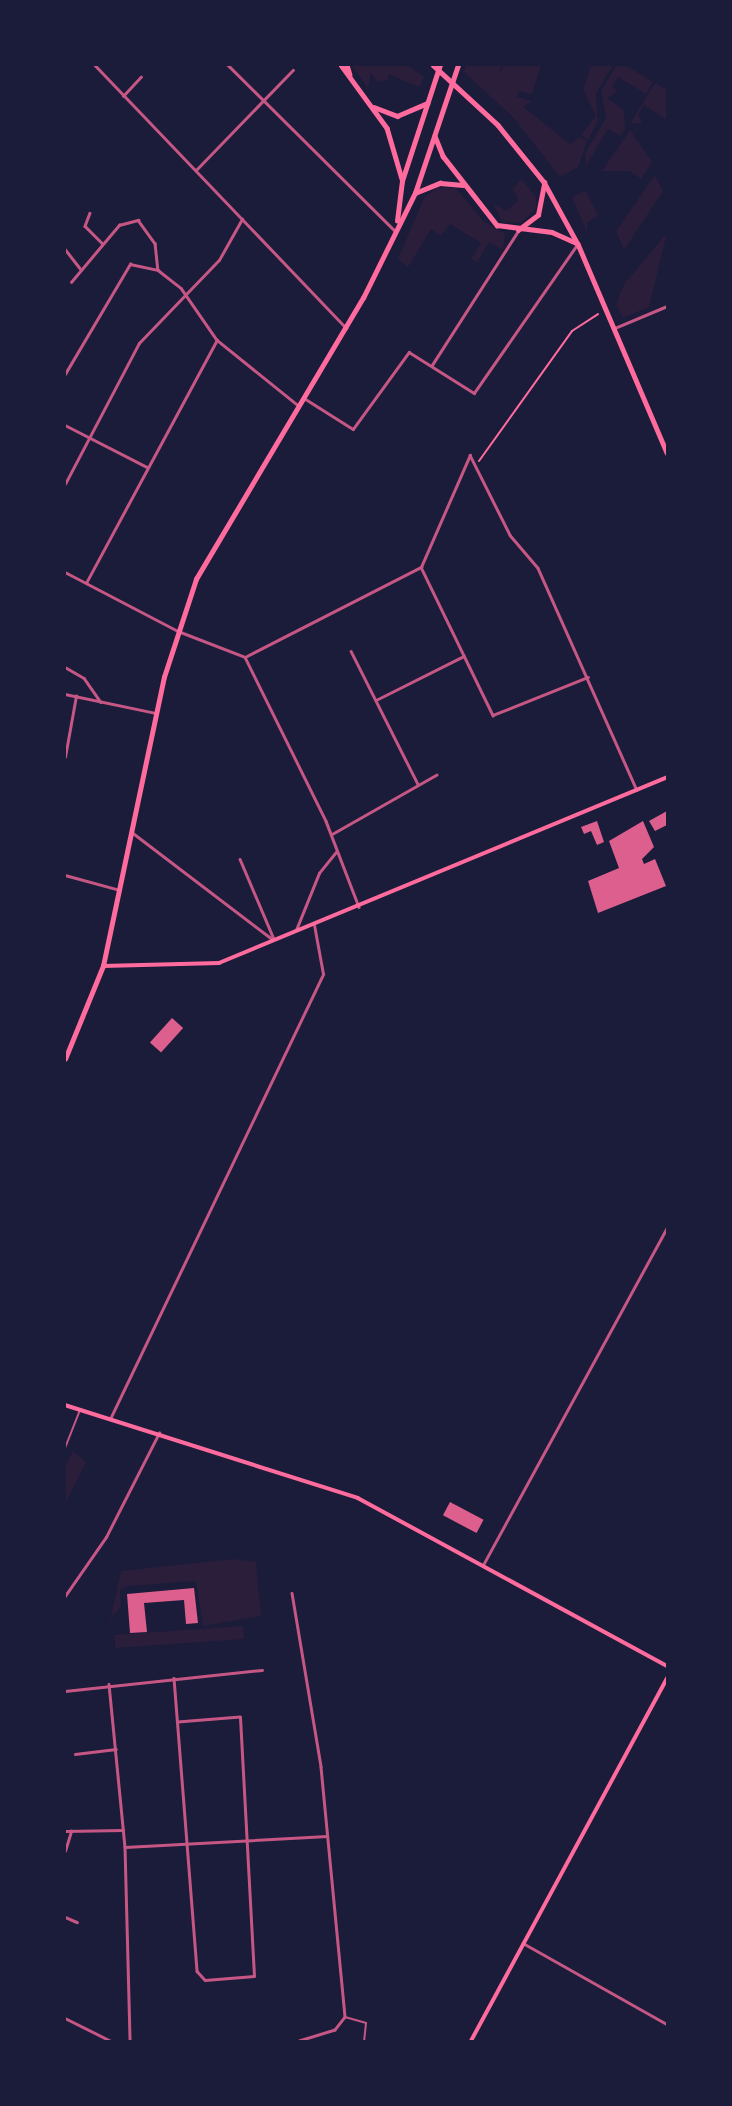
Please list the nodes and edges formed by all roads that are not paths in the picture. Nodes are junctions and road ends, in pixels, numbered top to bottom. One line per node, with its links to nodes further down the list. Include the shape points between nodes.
1 (95, 65): 11 (street)
2 (228, 65): 12 (street)
3 (341, 65): 10 (main road)
4 (347, 65): 10 (main road)
5 (433, 65): 18 (main road, via 470,97)
6 (440, 65): 13 (main road)
7 (458, 65): 15 (main road)
8 (293, 70): 12 (street)
9 (141, 77): 11 (street)
10 (352, 79): 14 (main road)
11 (123, 96): 16 (street)
12 (262, 99): 16 (street); 23 (street)
13 (427, 103): 14 (main road, via 397,116); 17 (main road)
14 (373, 107): 17 (main road, via 393,139)
15 (435, 135): 19 (main road); 20 (main road)
16 (195, 171): 22 (street)
17 (402, 181): 23 (main road)
18 (544, 182): 24 (main road, via 538,215); 26 (main road)
19 (464, 185): 20 (main road, via 440,183); 24 (main road, via 497,225)
20 (415, 193): 23 (main road)
21 (90, 213): 25 (street, via 85,226)
22 (242, 219): 31 (street); 33 (street)
23 (395, 228): 33 (main road)
24 (518, 231): 26 (main road, via 539,229); 36 (street)
25 (102, 243): 28 (street); 29 (street, via 123,222 138,220 155,243)
26 (578, 244): 34 (main road); 36 (street, via 538,292 474,393)
27 (65, 249): 28 (street)
28 (80, 268): 30 (street)
29 (158, 270): 31 (street); 37 (street, via 130,264)
30 (71, 282)
31 (187, 298): 35 (street); 41 (street, via 139,342)
32 (667, 306): 34 (street)
33 (346, 328): 38 (main road)
34 (614, 328): 42 (main road)
35 (217, 340): 39 (street); 43 (street)
36 (432, 365): 38 (street, via 409,352 353,429)
37 (65, 374)
38 (304, 398): 39 (main road)
39 (299, 407): 48 (main road, via 203,566)
40 (65, 425): 41 (street)
41 (89, 437): 43 (street); 44 (street)
42 (667, 453)
43 (147, 467): 47 (street)
44 (65, 484)
45 (421, 567): 50 (street); 51 (street); 53 (street, via 464,457 477,464 506,528 538,568)
46 (65, 572): 47 (street)
47 (86, 583): 48 (street)
48 (178, 631): 51 (street); 58 (main road)
49 (351, 651): 56 (street)
50 (465, 656): 53 (street, via 498,717); 56 (street)
51 (244, 657): 65 (street)
52 (65, 667): 57 (street, via 85,678)
53 (588, 677): 63 (street)
54 (65, 694): 55 (street)
55 (76, 696): 57 (street); 59 (street)
56 (376, 700): 62 (street)
57 (101, 702): 58 (street)
58 (156, 713): 64 (main road)
59 (65, 757)
60 (436, 775): 62 (street)
61 (667, 777): 63 (main road)
62 (418, 784): 65 (street)
63 (637, 790): 70 (main road)
64 (132, 832): 69 (main road); 73 (street)
65 (332, 834): 66 (street)
66 (337, 851): 70 (street); 72 (street, via 318,873)
67 (240, 859): 73 (street)
68 (65, 875): 69 (street)
69 (120, 890): 74 (main road)
70 (359, 907): 71 (main road)
71 (314, 925): 72 (main road); 79 (street, via 323,974)
72 (295, 933): 73 (main road)
73 (275, 941): 74 (main road, via 211,965)
74 (103, 966): 75 (main road)
75 (65, 1059)
76 (667, 1228): 82 (street)
77 (65, 1405): 78 (main road)
78 (80, 1410): 79 (main road); 81 (lane)
79 (110, 1419): 80 (main road)
80 (159, 1433): 82 (main road, via 316,1480); 84 (street, via 108,1532)
81 (65, 1448)
82 (483, 1565): 85 (main road)
83 (292, 1593): 97 (street)
84 (65, 1596)
85 (667, 1665)
86 (262, 1670): 87 (street)
87 (174, 1678): 89 (street); 91 (street)
88 (667, 1679): 104 (main road)
89 (109, 1684): 90 (street); 92 (street)
90 (65, 1690)
91 (178, 1722): 98 (street, via 240,1717); 99 (street)
92 (116, 1749): 93 (street); 95 (street)
93 (75, 1754)
94 (65, 1830): 96 (street)
95 (123, 1830): 96 (street); 100 (street)
96 (71, 1831): 101 (street)
97 (327, 1836): 98 (street); 105 (street)
98 (250, 1841): 99 (street); 99 (street, via 257,1974 209,1980 197,1971)
99 (190, 1844): 100 (street)
100 (125, 1847): 109 (street)
101 (65, 1851)
102 (65, 1917): 103 (street)
103 (76, 1922)
104 (523, 1944): 107 (street); 112 (main road)
105 (345, 2017): 110 (street, via 343,2024); 111 (lane, via 366,2023)
106 (65, 2018): 108 (street)
107 (667, 2024)
108 (111, 2041)
109 (130, 2041)
110 (300, 2041)
111 (364, 2041)
112 (471, 2041)

